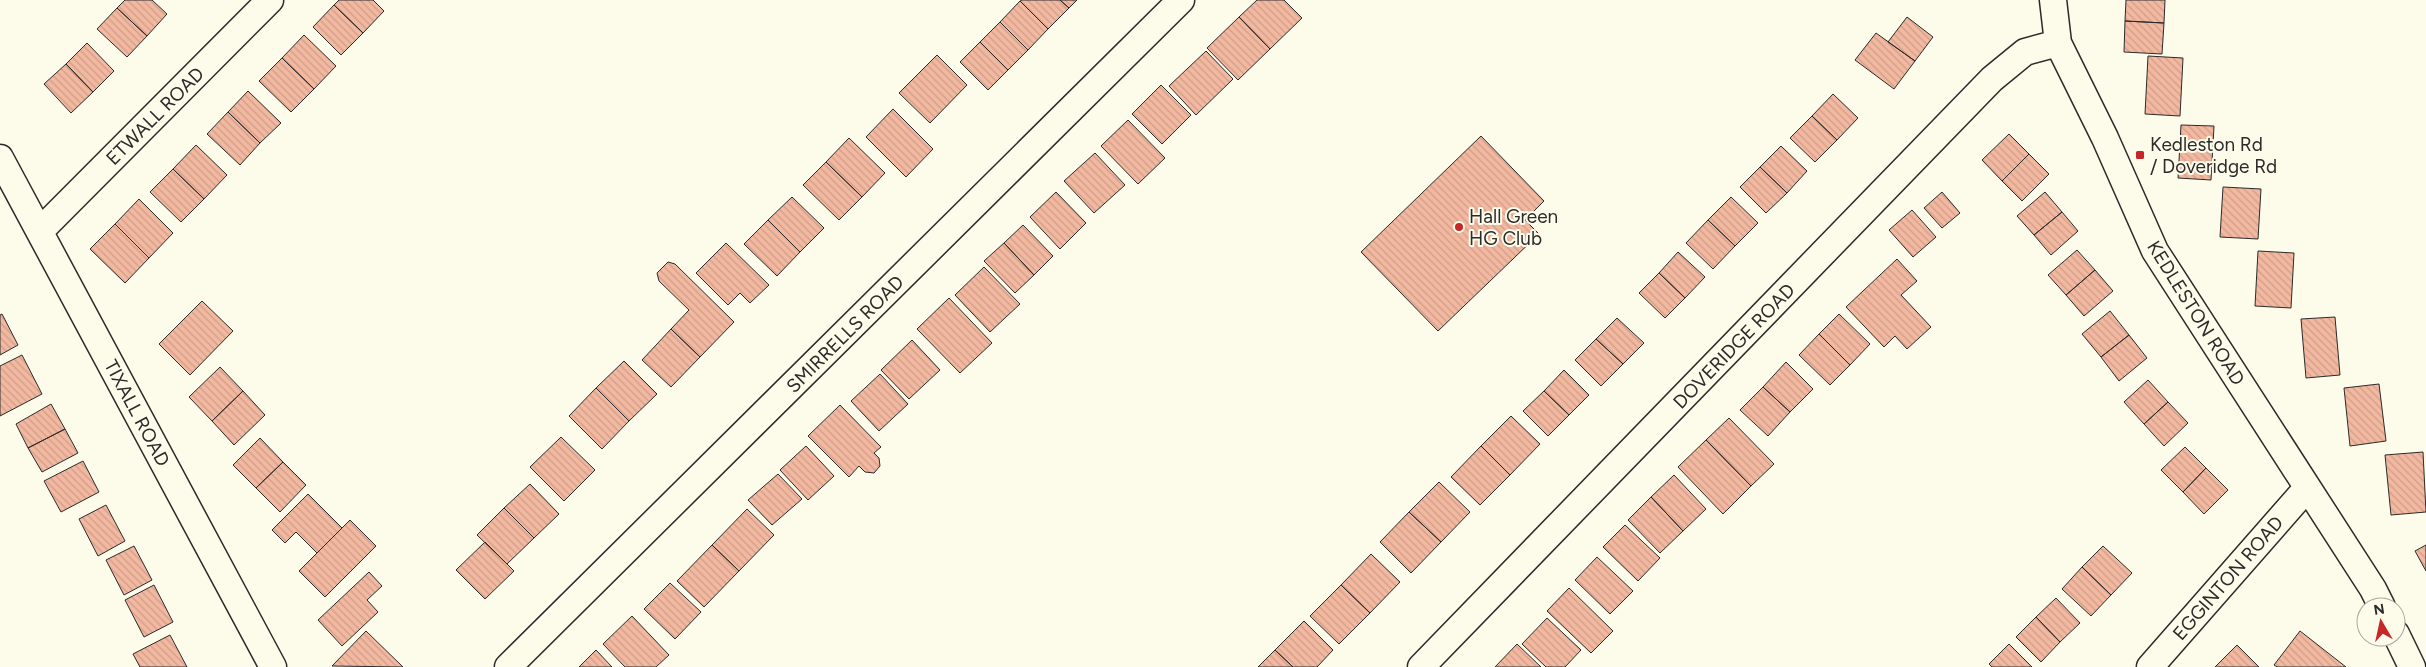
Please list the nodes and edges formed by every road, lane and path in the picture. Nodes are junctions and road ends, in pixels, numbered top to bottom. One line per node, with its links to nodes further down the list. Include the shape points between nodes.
1 (270, 0): 6 (street, ETWALL ROAD)
2 (1181, 0): 11 (street, SMIRRELLS ROAD)
3 (2053, 0): 4 (street, KEDLESTON ROAD)
4 (2058, 43): 7 (street, KEDLESTON ROAD, via 2155,251); 12 (street, DOVERIDGE ROAD, via 2025,52 1992,78)
5 (0, 158): 6 (street, TIXALL ROAD)
6 (40, 231): 10 (street, TIXALL ROAD)
7 (2307, 488): 8 (street, KEDLESTON ROAD); 13 (street, EGGINTON ROAD)
8 (2377, 597)
9 (2402, 647): 14 (street)
10 (273, 667)
11 (508, 667)
12 (1422, 667)
13 (2150, 667)
14 (2412, 667)

